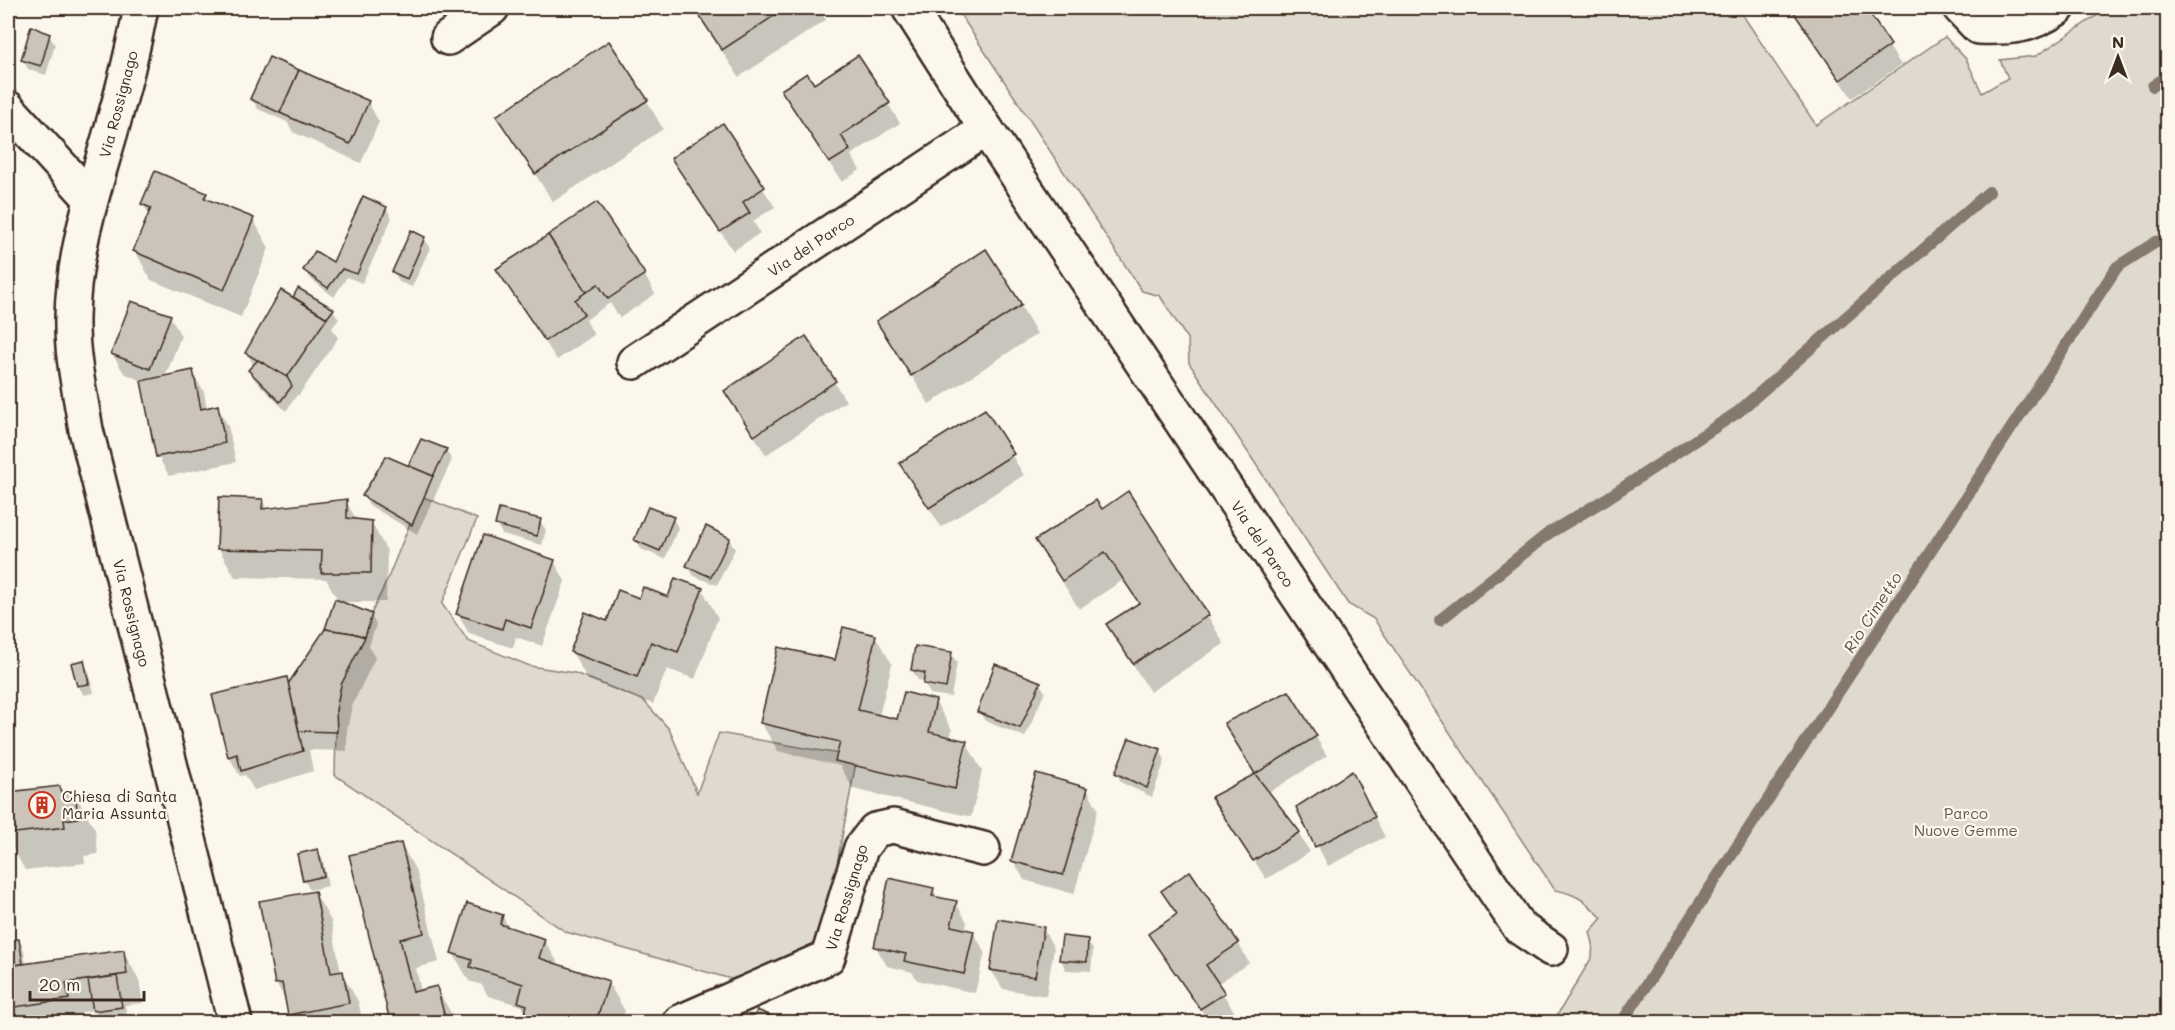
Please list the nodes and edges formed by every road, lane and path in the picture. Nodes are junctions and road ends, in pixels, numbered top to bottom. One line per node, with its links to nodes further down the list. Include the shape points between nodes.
1 (141, 8): 9 (street, Via Rossignago, via 133,54)
2 (492, 8): 6 (street)
3 (909, 8): 8 (street, Via del Parco)
4 (1960, 8): 5 (street, via 1978,27 2010,28)
5 (2058, 8)
6 (448, 38)
7 (8, 108): 9 (street)
8 (986, 129): 10 (street, Via del Parco); 12 (street, Via del Parco, via 1519,927)
9 (91, 199): 13 (street, Via Rossignago, via 75,275 72,318 86,430)
10 (634, 362)
11 (983, 849): 14 (street, Via Rossignago, via 893,825 875,830 861,848 828,957)
12 (1551, 949)
13 (235, 1023)
14 (680, 1023)

